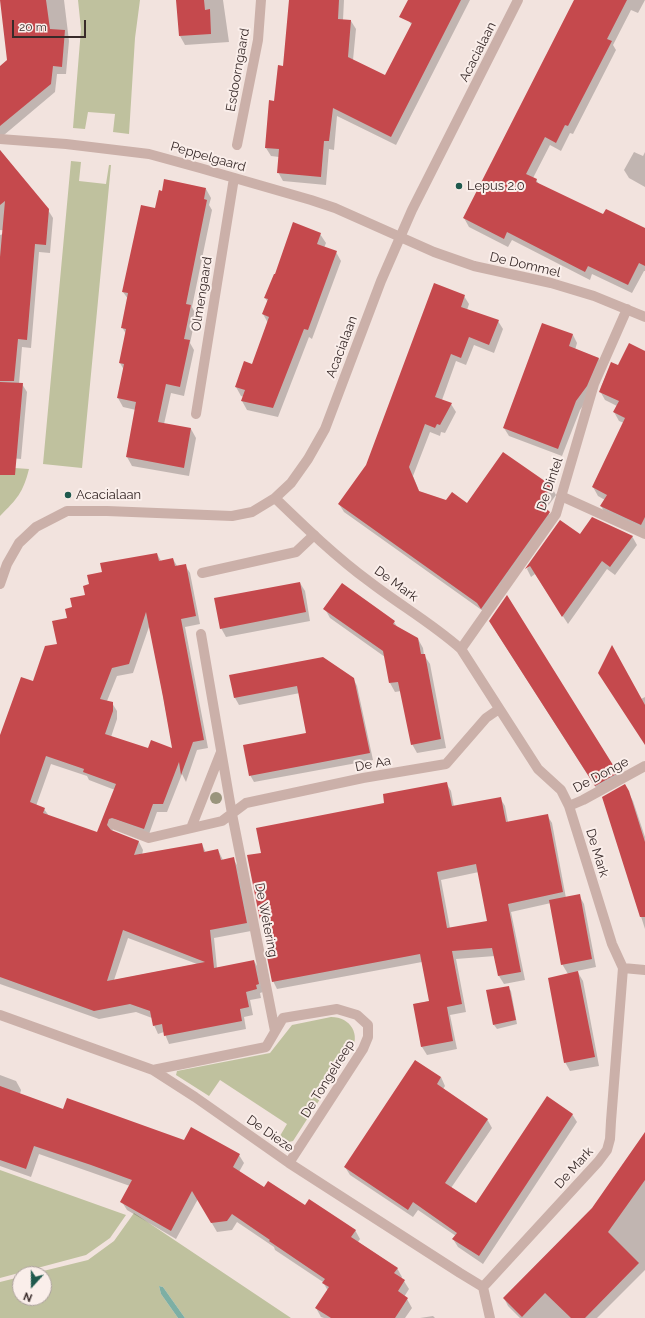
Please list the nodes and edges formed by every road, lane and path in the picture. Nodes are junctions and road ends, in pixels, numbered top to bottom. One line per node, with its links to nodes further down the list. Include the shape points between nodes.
1 (261, 0): 4 (street, Esdoorngaard, via 258,40)
2 (518, 0): 6 (street, Acacialaan)
3 (0, 139): 5 (street, Peppelgaard, via 149,154)
4 (237, 145)
5 (234, 178): 6 (street, Peppelgaard, via 335,208); 9 (street, Olmengaard)
6 (400, 238): 7 (street, De Dommel, via 474,266 552,283); 11 (street, Acacialaan, via 325,429 308,459)
7 (627, 309): 8 (street, De Dommel); 10 (street, De Dintel, via 594,384)
8 (645, 317)
9 (196, 414)
10 (561, 496): 12 (street); 17 (street, De Dintel, via 556,514)
11 (275, 498): 13 (street, De Mark); 15 (street, Acacialaan, via 252,512 232,516 67,512 36,526 19,543 7,564)
12 (645, 534)
13 (314, 535): 14 (street, via 296,552); 17 (street, De Mark, via 369,581)
14 (202, 573)
15 (0, 584)
16 (201, 634): 19 (street, De Wetering)
17 (460, 649): 18 (street, De Mark)
18 (499, 709): 21 (street, De Mark, via 538,769 561,790); 22 (street, De Aa, via 486,718 446,764 363,778 246,803)
19 (221, 752): 22 (street, De Wetering); 24 (street)
20 (645, 766): 21 (street, De Donge)
21 (569, 806): 25 (street, De Mark, via 612,944)
22 (232, 814): 24 (street, via 222,821); 28 (street, De Wetering)
23 (114, 824): 24 (street, via 149,838)
24 (191, 828)
25 (622, 968): 26 (street); 31 (street, De Mark, via 612,1121 607,1150)
26 (645, 970)
27 (0, 1015): 29 (street, De Dieze)
28 (275, 1031): 29 (street, De Tongelreep, via 266,1046); 30 (street, De Tongelreep, via 284,1018 337,1009 357,1015 368,1025 368,1037 363,1049)
29 (153, 1070): 30 (street, De Dieze)
30 (289, 1163): 31 (street, De Dieze)
31 (483, 1286): 32 (street)
32 (490, 1318)

